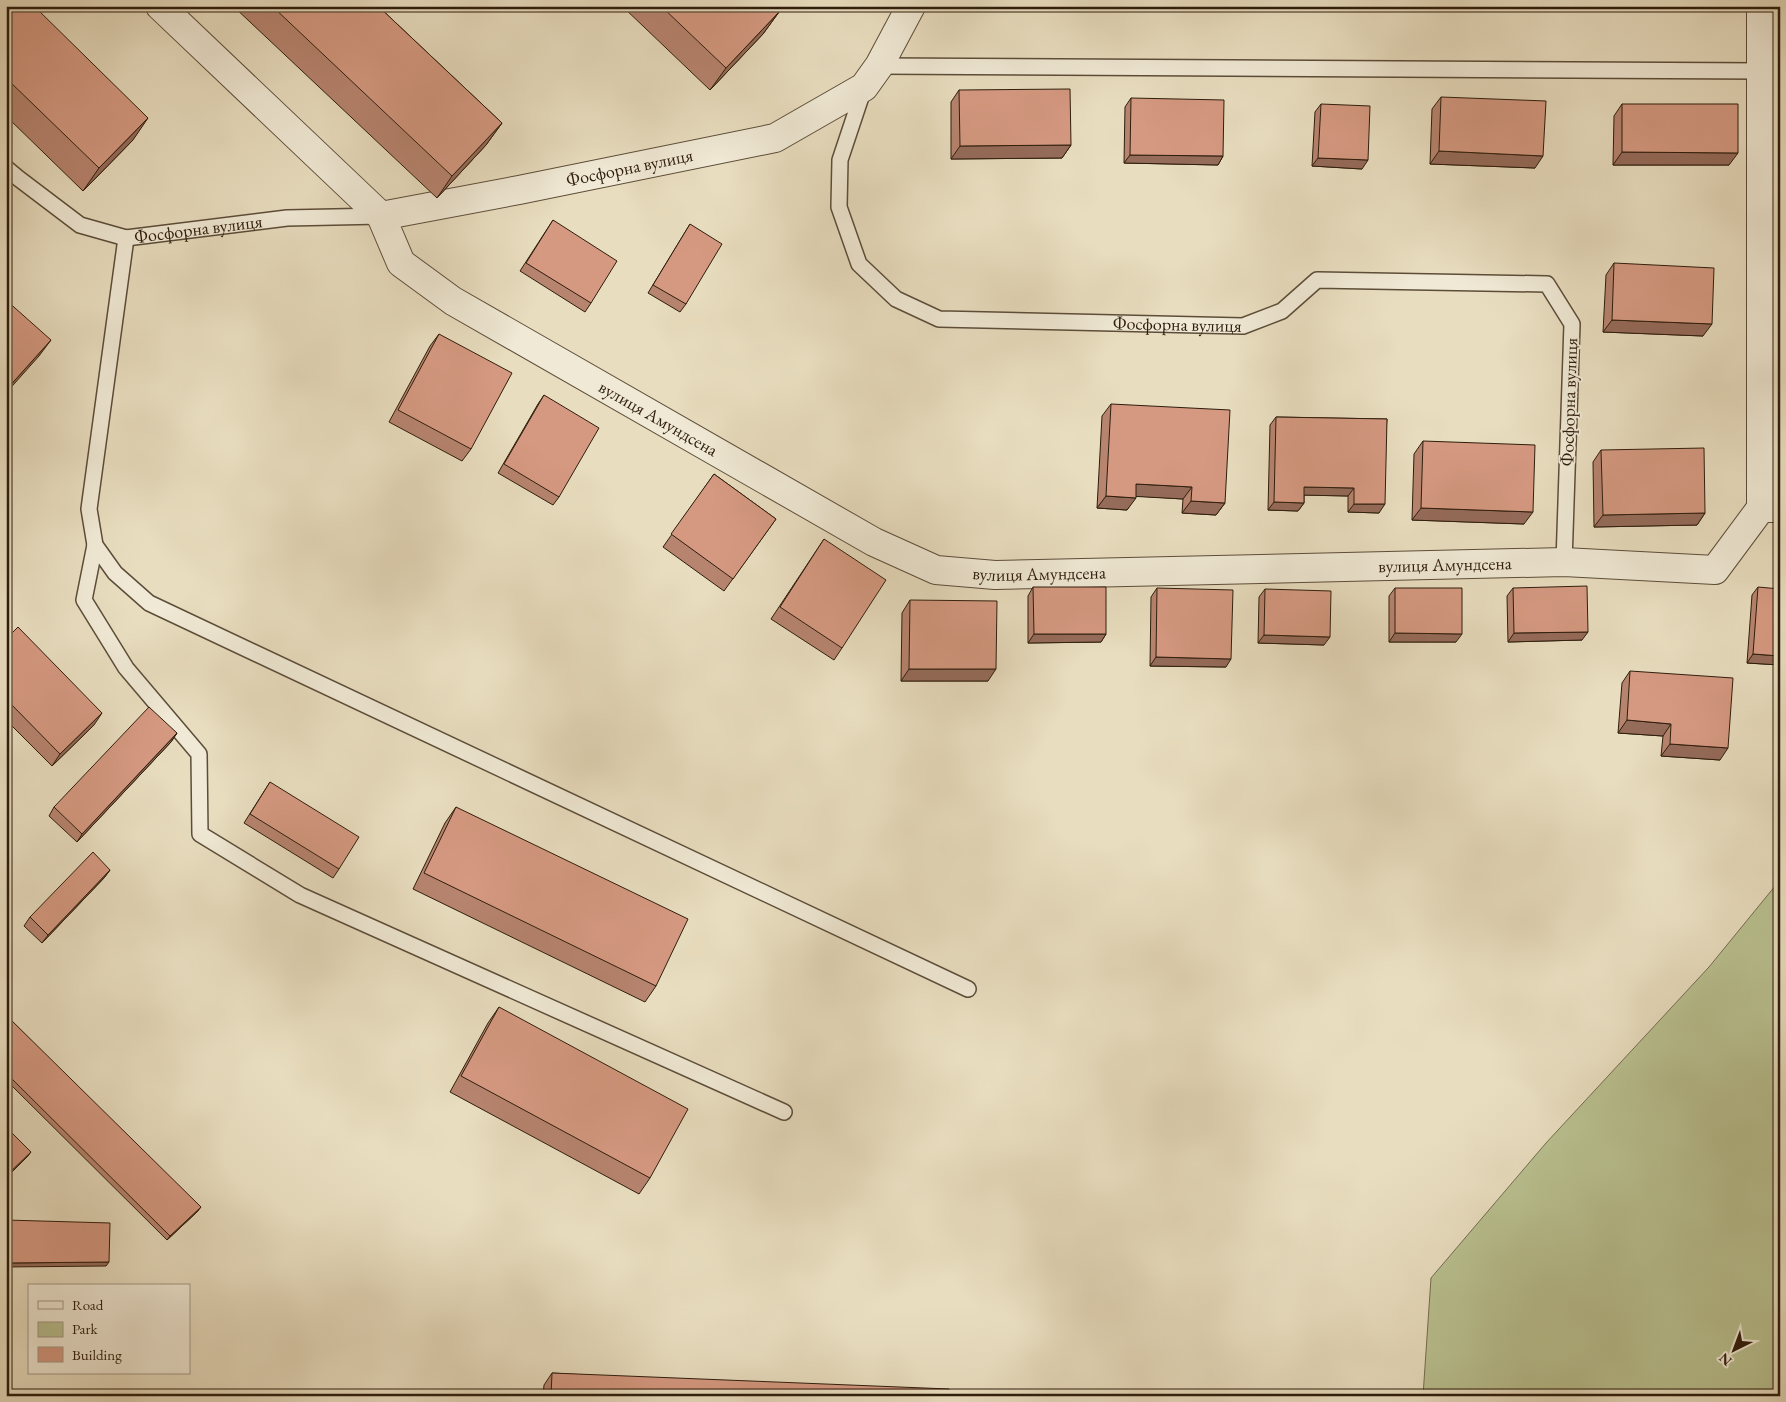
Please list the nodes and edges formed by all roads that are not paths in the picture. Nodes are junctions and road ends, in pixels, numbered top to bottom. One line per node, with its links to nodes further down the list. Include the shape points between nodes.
1 (160, 6): 7 (street)
2 (912, 6): 5 (street, Фосфорна вулиця)
3 (1761, 6): 4 (street)
4 (1762, 71): 5 (lane); 9 (street)
5 (871, 77): 7 (street, Фосфорна вулиця, via 775,138); 11 (lane, Фосфорна вулиця, via 840,160 839,207 859,264 896,299 939,318 1243,326 1282,311 1317,280 1547,284 1572,324)
6 (6, 168): 8 (lane, Фосфорна вулиця, via 80,225)
7 (381, 216): 8 (lane, Фосфорна вулиця, via 287,218); 11 (street, вулиця Амундсена, via 401,263 453,301 874,542 936,570 1005,574)
8 (126, 238): 10 (lane, via 89,509)
9 (1770, 508): 11 (street, вулиця Амундсена, via 1715,570)
10 (96, 545): 12 (lane, via 115,573 149,603); 13 (lane, via 84,600 126,668 199,754 200,834 300,895)
11 (1564, 562)
12 (968, 989)
13 (784, 1112)

